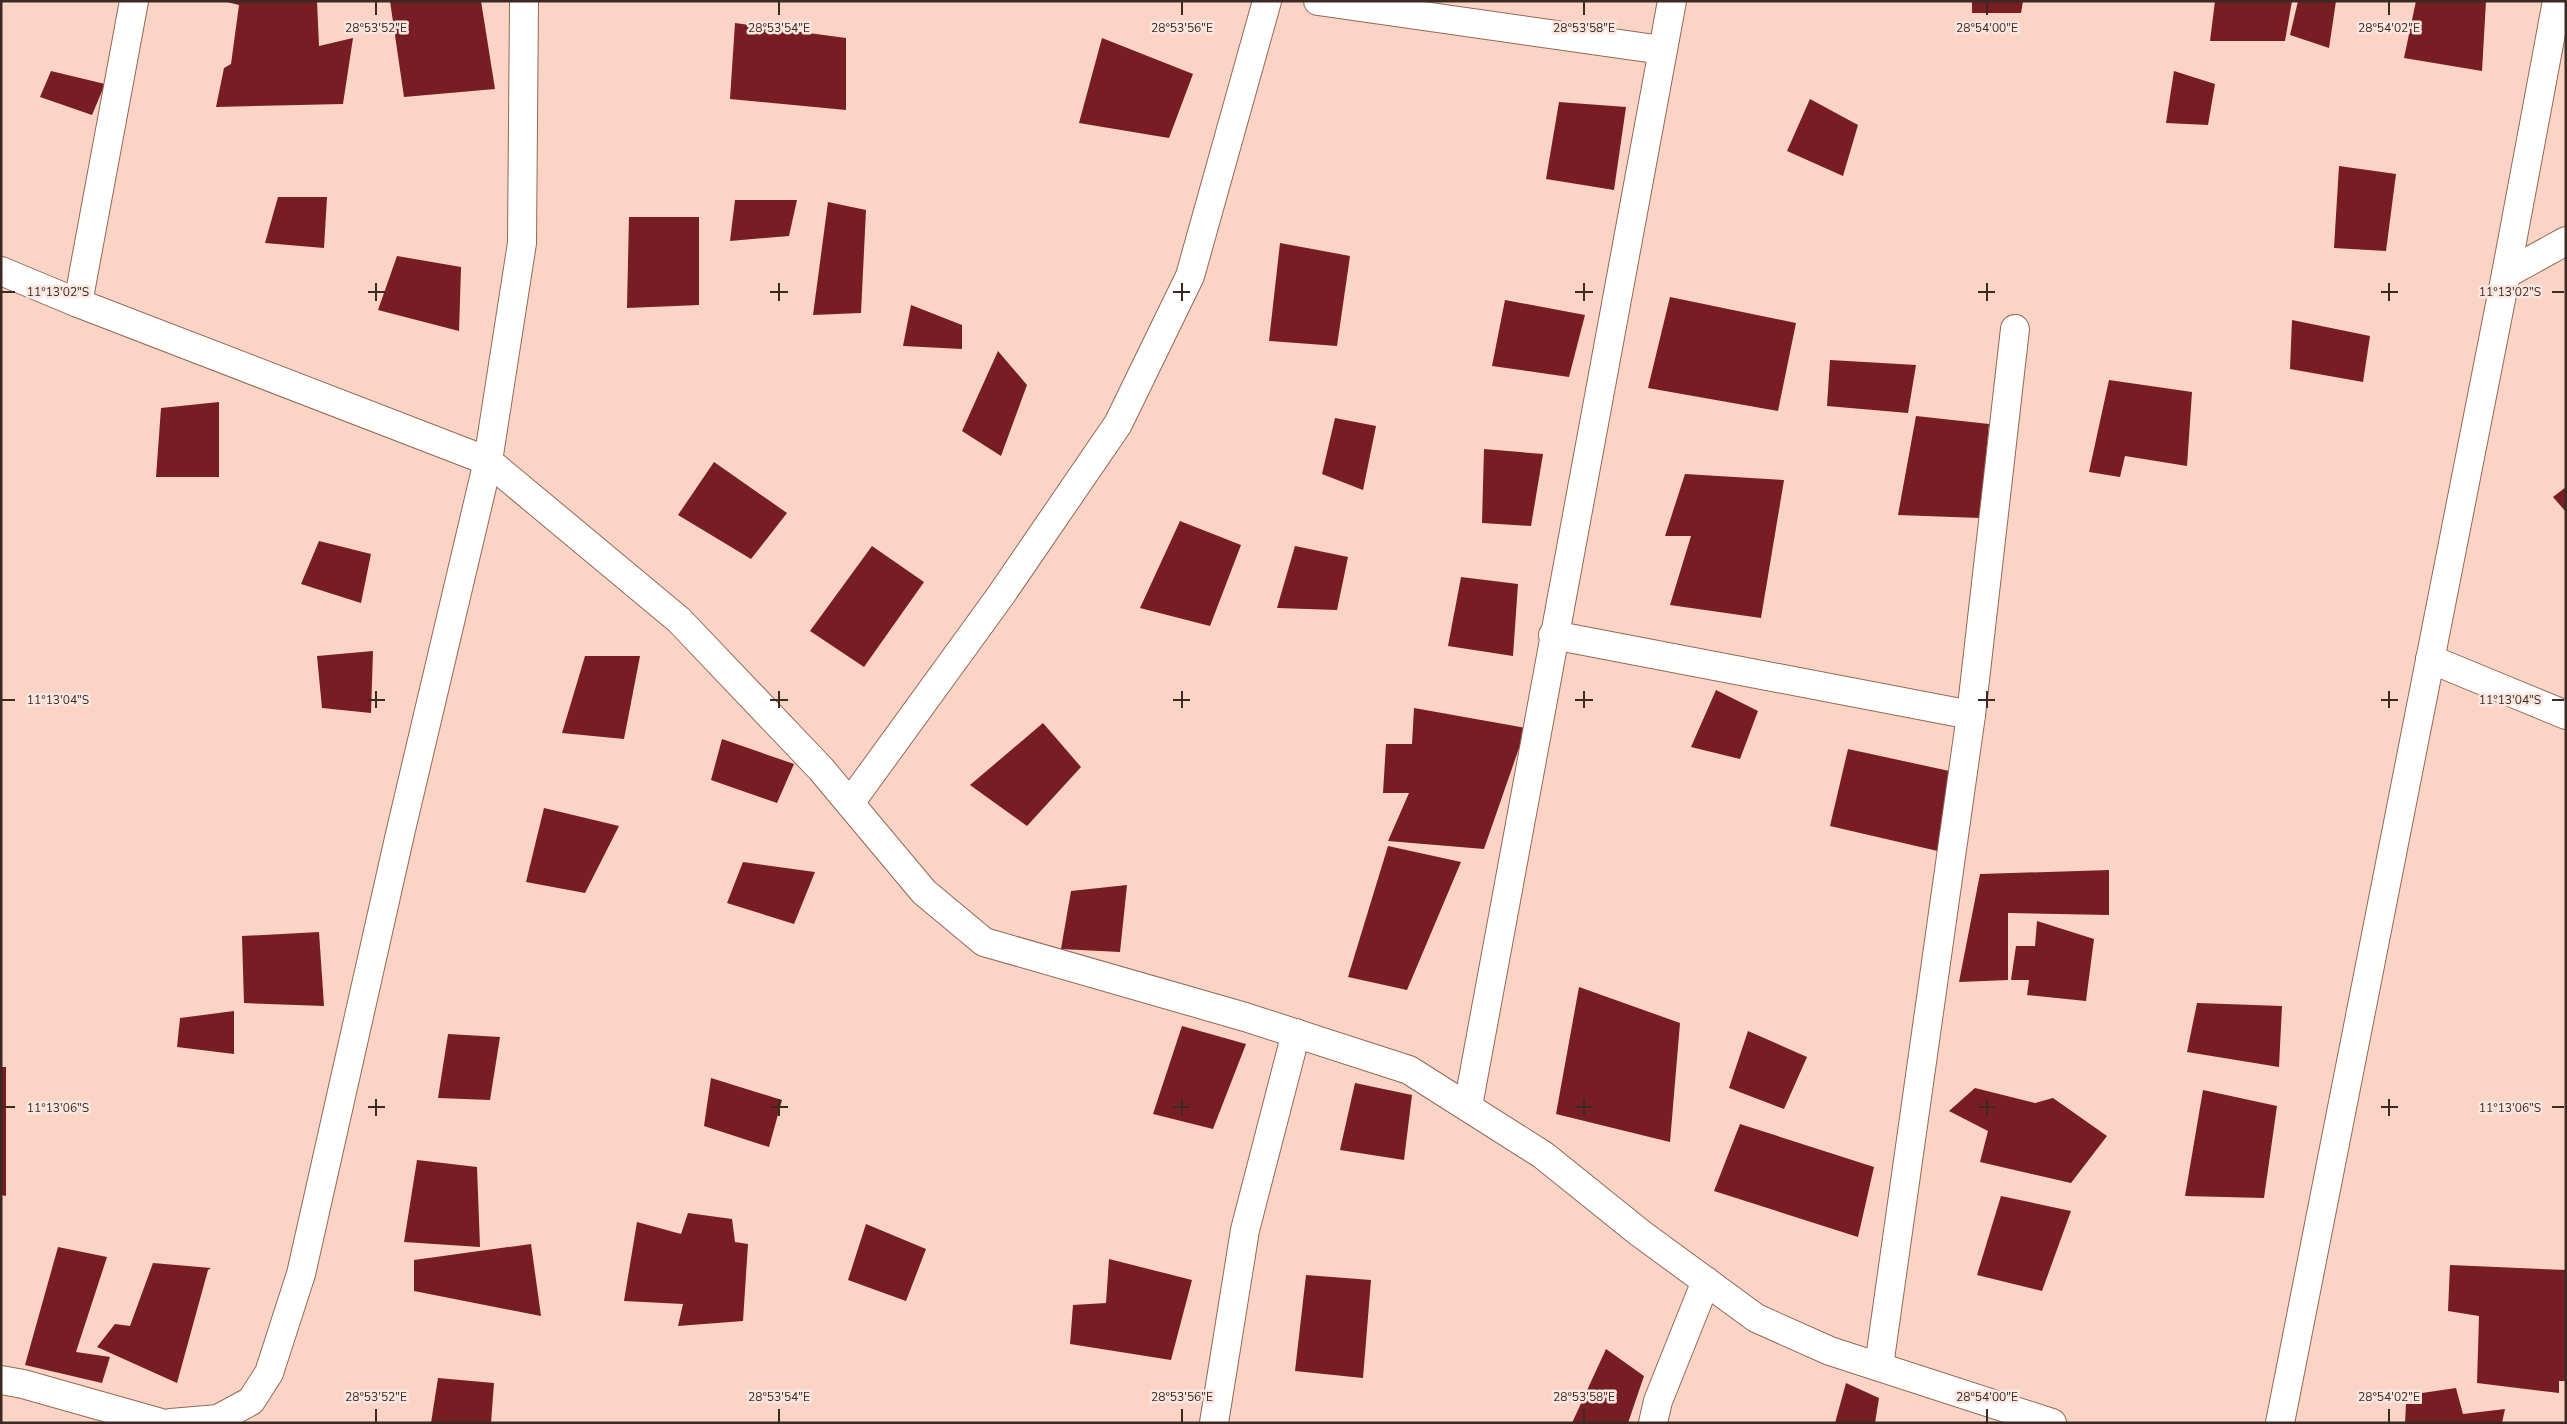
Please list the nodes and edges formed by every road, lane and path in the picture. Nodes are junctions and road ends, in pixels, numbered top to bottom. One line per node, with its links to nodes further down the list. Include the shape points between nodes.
1 (134, 1): 11 (street)
2 (524, 1): 13 (street, via 522,243)
3 (1267, 1): 18 (street, via 1190,276 1118,424 1001,595)
4 (1318, 1): 7 (street)
5 (1672, 1): 7 (street)
6 (2557, 1): 10 (street)
7 (1662, 50): 14 (street)
8 (2566, 241): 10 (street)
9 (1, 271): 11 (street)
10 (2506, 274): 15 (street)
11 (78, 303): 13 (street)
12 (2015, 329): 16 (street)
13 (488, 461): 18 (street, via 679,620); 25 (street, via 301,1274 269,1373 251,1401 218,1419)
14 (1553, 635): 16 (street); 20 (street)
15 (2430, 659): 17 (street); 29 (street)
16 (1972, 715): 22 (street)
17 (2566, 715)
18 (850, 803): 19 (street, via 924,892 984,942)
19 (1296, 1033): 20 (street, via 1409,1070); 26 (street, via 1246,1230)
20 (1468, 1106): 21 (street, via 1543,1156)
21 (1706, 1281): 22 (street, via 1756,1318 1830,1352); 27 (street, via 1658,1401)
22 (1879, 1366): 28 (street)
23 (1, 1380): 24 (street)
24 (162, 1423)
25 (171, 1423)
26 (1214, 1423)
27 (1653, 1423)
28 (2052, 1423)
29 (2280, 1423)

